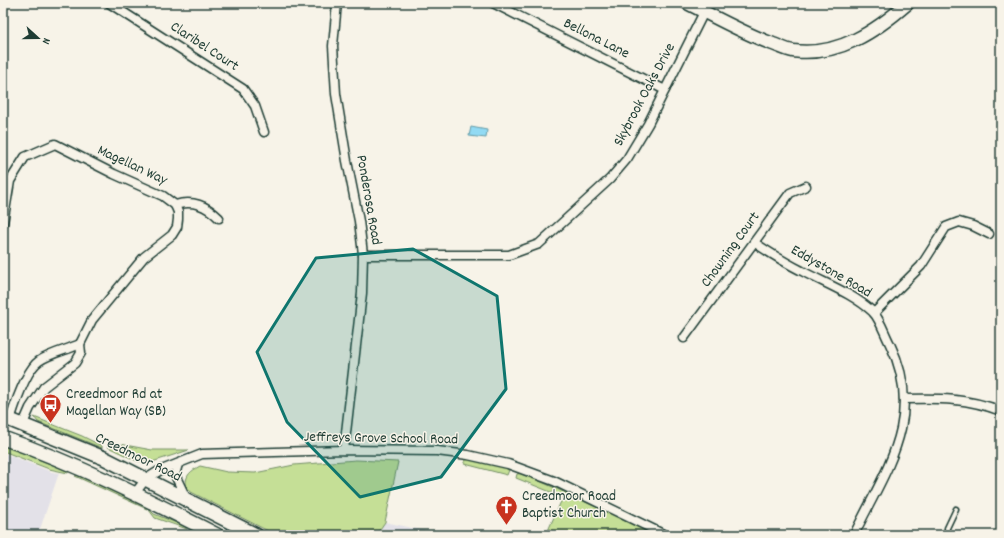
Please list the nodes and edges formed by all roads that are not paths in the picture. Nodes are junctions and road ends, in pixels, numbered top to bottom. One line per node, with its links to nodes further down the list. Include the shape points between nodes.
1 (109, 3): 8 (street, Claribel Court, via 243,89 255,106)
2 (337, 3): 15 (street, Ponderosa Road, via 333,46 336,94)
3 (493, 3): 7 (street, Bellona Lane)
4 (687, 3): 6 (street)
5 (908, 3): 6 (street, via 866,34 823,51 792,51 759,39)
6 (704, 12): 7 (street, Skybrook Oaks Drive)
7 (665, 90): 15 (street, Skybrook Oaks Drive, via 627,159 610,179 539,244 509,255)
8 (264, 132)
9 (806, 186): 14 (street, Chowning Court, via 790,193)
10 (175, 205): 11 (street, via 193,203 207,208); 12 (street, Magellan Way, via 164,196 55,144 24,157 10,181); 18 (street, Magellan Way, via 178,219 172,235 144,257 92,320)
11 (220, 218)
12 (3, 223)
13 (989, 234): 16 (street, via 959,222 946,228 921,266)
14 (755, 243): 16 (street, Eddystone Road, via 801,271 855,298); 17 (street, Chowning Court)
15 (363, 255): 24 (street, Ponderosa Road, via 362,293)
16 (874, 313): 19 (street, Eddystone Road, via 899,362)
17 (684, 338)
18 (80, 344): 21 (street, via 37,362); 22 (street, Magellan Way, via 81,353 75,363 44,387)
19 (904, 399): 20 (street, via 942,398 968,401); 33 (street, Eddystone Road, via 896,450)
20 (1001, 412)
21 (6, 418): 22 (main road, Creedmoor Road)
22 (23, 424): 26 (main road, Creedmoor Road, via 104,458)
23 (3, 438): 27 (main road)
24 (344, 450): 25 (street, Jeffreys Grove School Road, via 202,454); 32 (street, Jeffreys Grove School Road, via 437,451 508,464 554,481)
25 (178, 464): 26 (street, Jeffreys Grove School Road); 28 (street, via 175,475)
26 (146, 479): 27 (street, Jeffreys Grove School Road); 28 (main road, Creedmoor Road)
27 (135, 493): 30 (main road)
28 (187, 501): 31 (main road, Creedmoor Road)
29 (956, 510): 34 (lane, via 947,528)
30 (217, 535)
31 (256, 535)
32 (665, 535)
33 (854, 535)
34 (947, 535)

